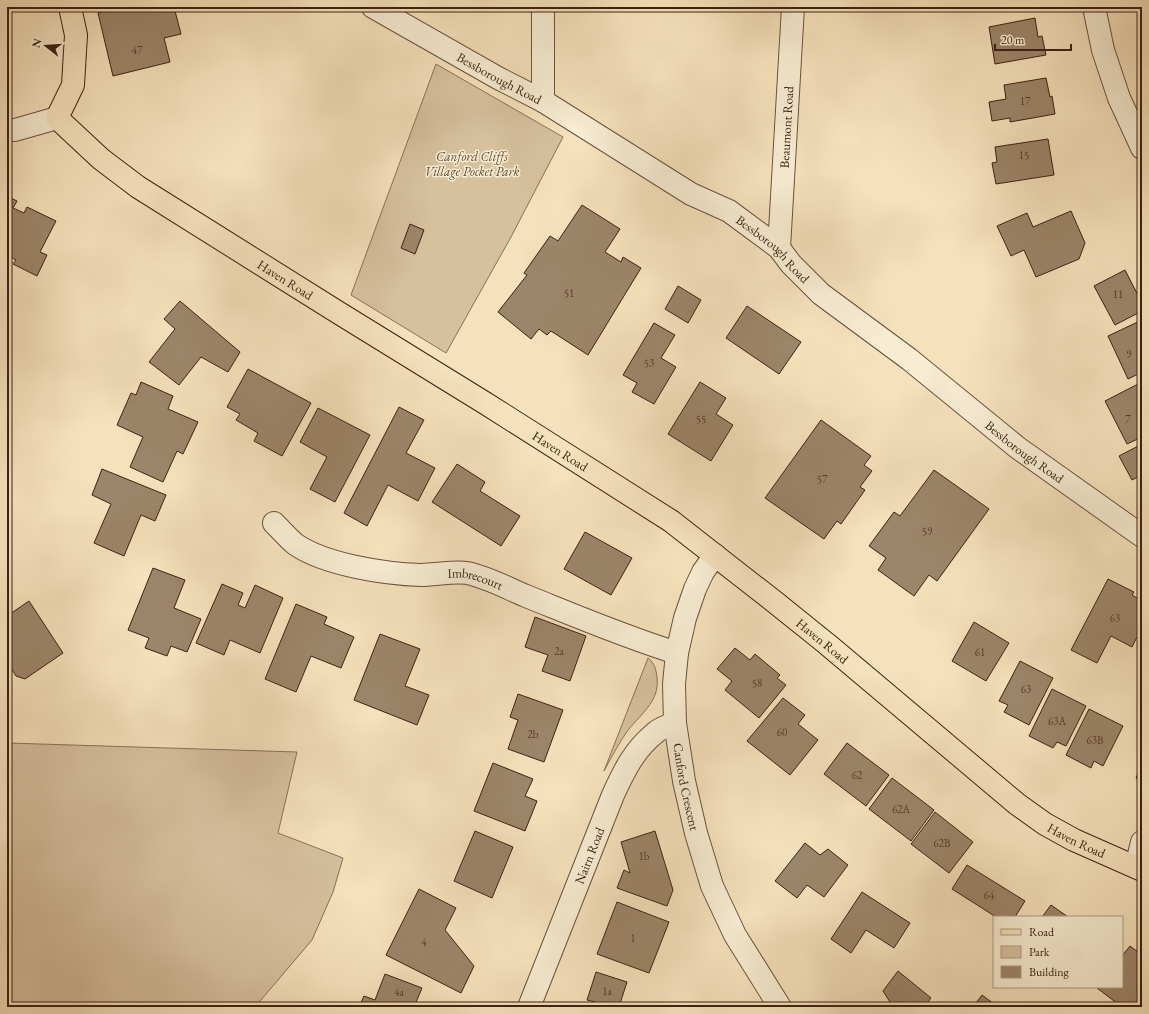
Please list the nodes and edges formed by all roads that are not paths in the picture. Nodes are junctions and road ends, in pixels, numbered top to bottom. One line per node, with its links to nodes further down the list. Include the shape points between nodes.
1 (70, 7): 7 (main road, via 76,35 73,85)
2 (373, 7): 6 (street, Bessborough Road, via 498,78)
3 (543, 7): 6 (street)
4 (793, 7): 10 (street, Beaumont Road)
5 (1094, 7): 9 (street, via 1103,50 1119,98)
6 (543, 100): 10 (street, Bessborough Road, via 691,194 729,211)
7 (57, 118): 8 (street); 13 (main road, Haven Road, via 101,159 138,187 618,487 671,521)
8 (7, 130)
9 (1142, 148)
10 (779, 248): 12 (street, Bessborough Road, via 821,294 909,359 1018,448)
11 (274, 523): 14 (street, Imbrecourt, via 295,544 346,565 388,573 466,573)
12 (1142, 536)
13 (715, 555): 14 (street, Canford Crescent, via 695,589); 17 (main road, Haven Road, via 827,644 1017,804 1074,840)
14 (677, 653): 15 (street, Canford Crescent, via 674,684)
15 (675, 723): 18 (street, Nairn Road, via 656,732 639,748 626,767); 19 (street, Canford Crescent, via 684,781 712,886 735,935)
16 (1142, 842): 17 (street)
17 (1139, 869)
18 (529, 1007)
19 (780, 1007)

